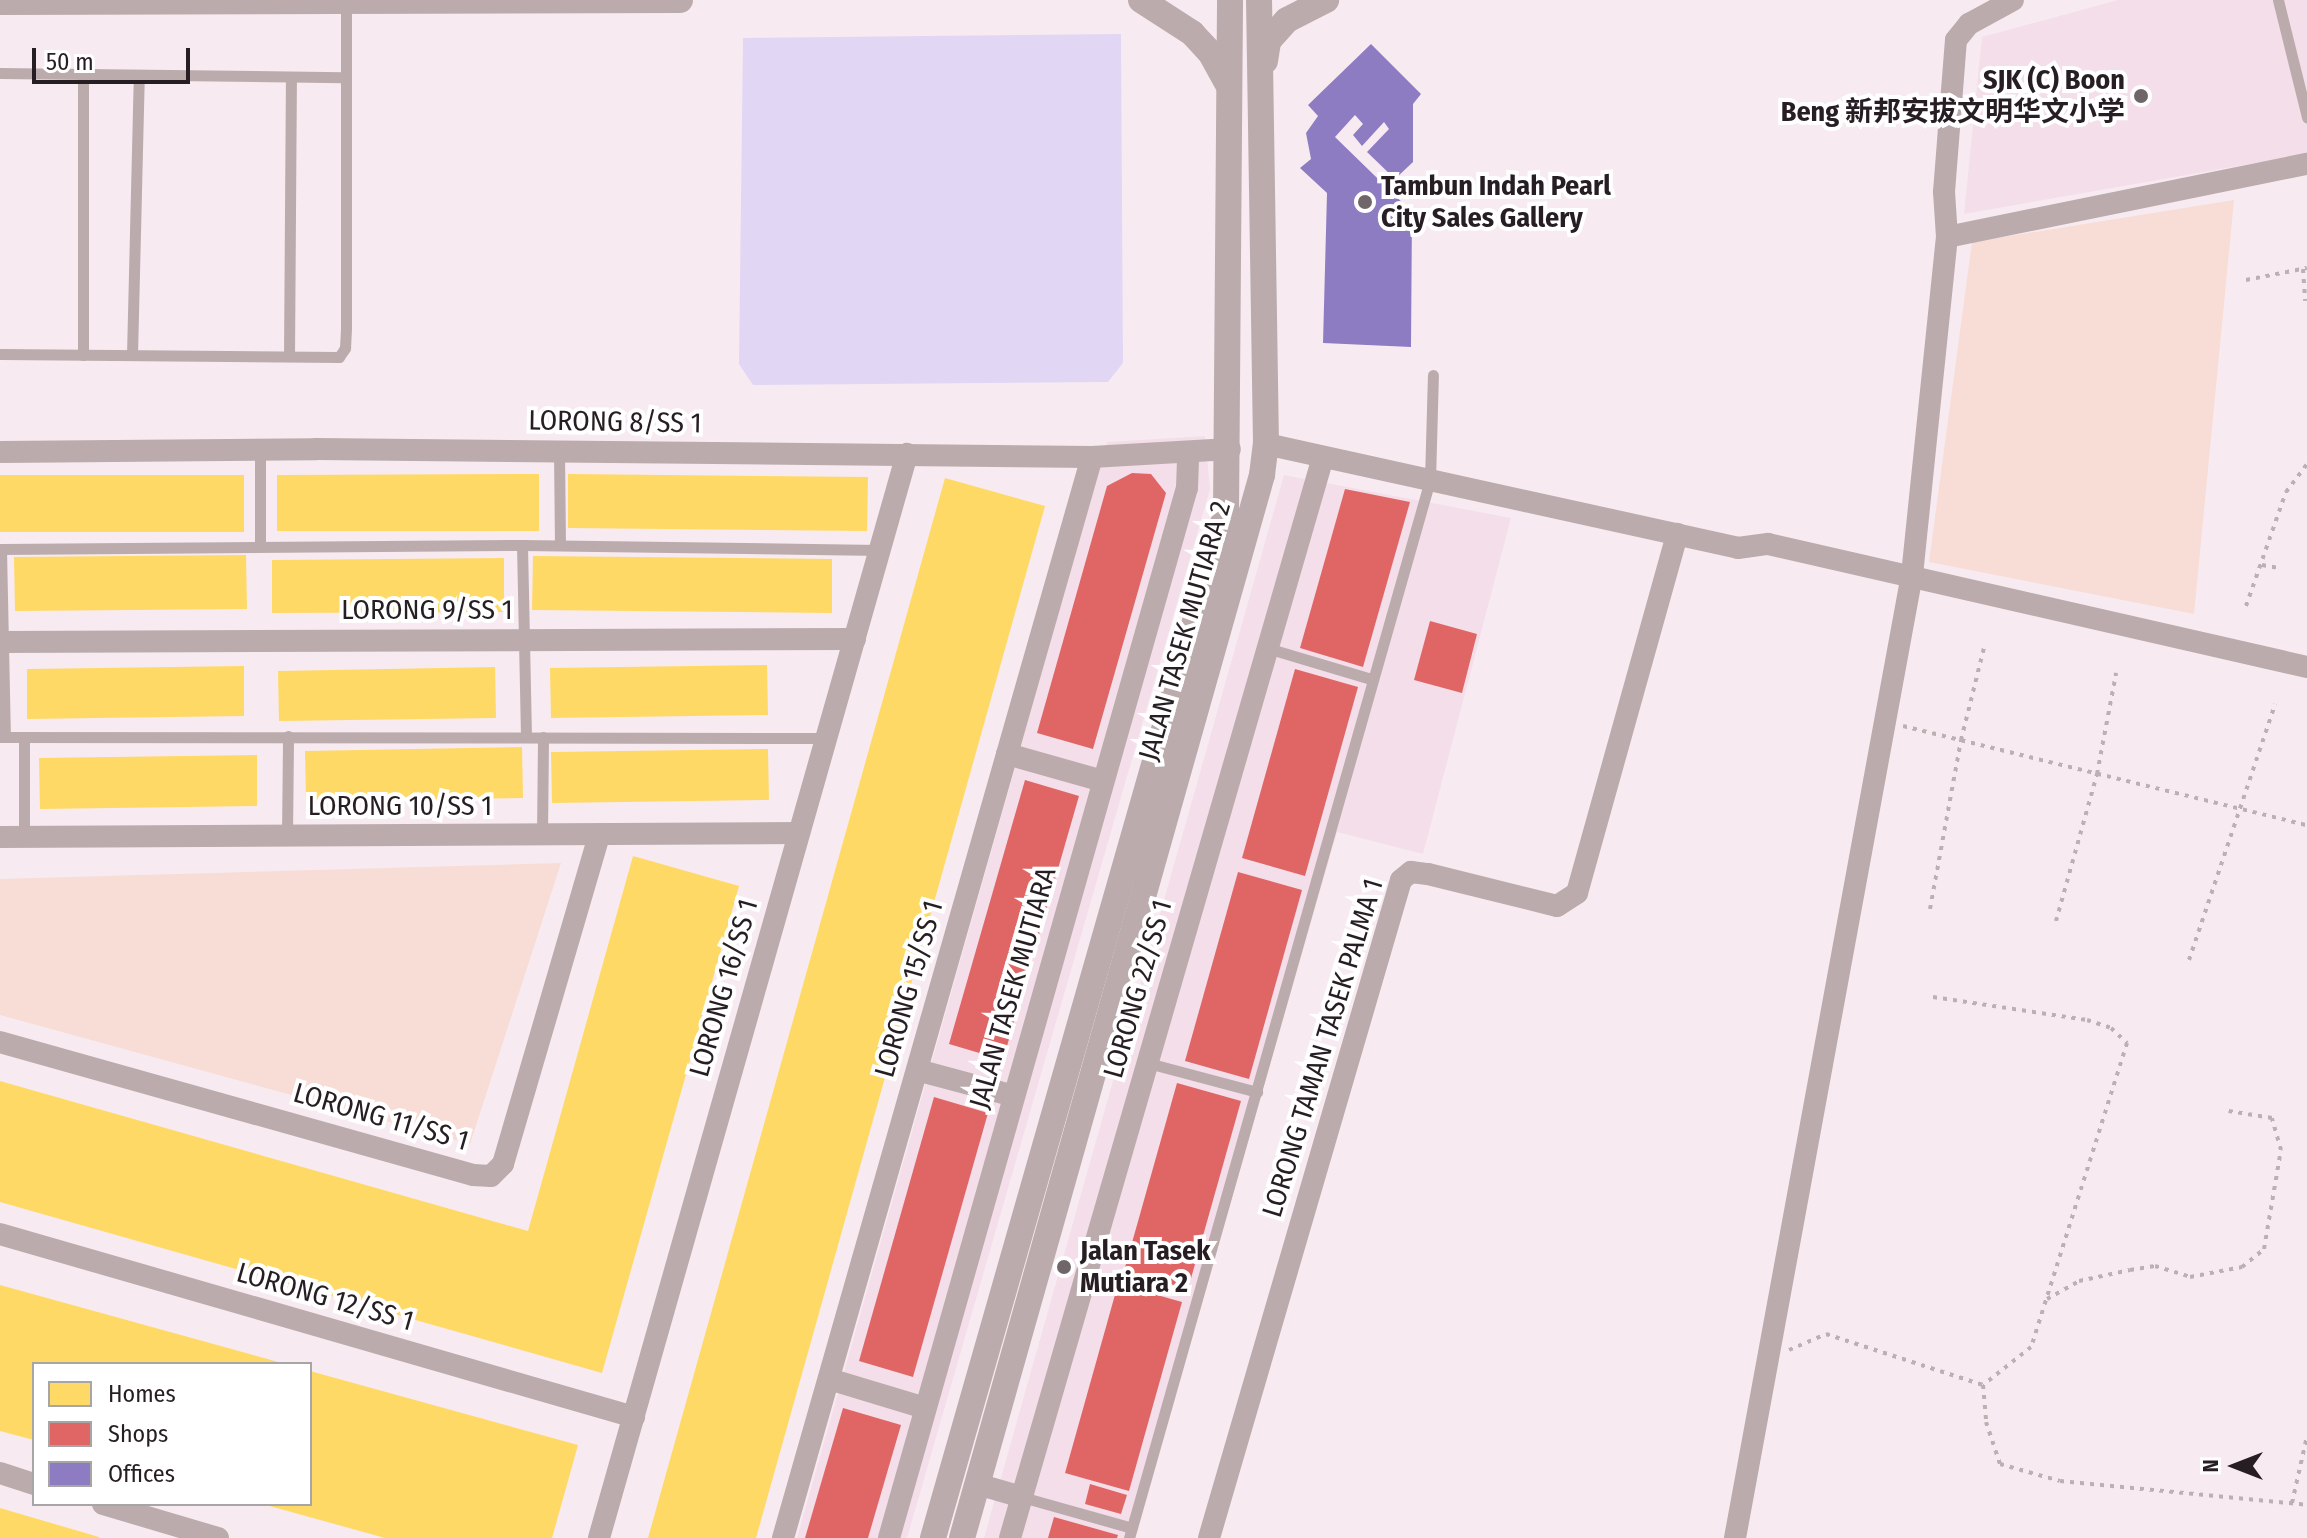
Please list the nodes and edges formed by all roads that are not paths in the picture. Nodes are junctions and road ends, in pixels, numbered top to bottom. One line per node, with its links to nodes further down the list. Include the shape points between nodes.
1 (680, 0): 10 (street)
2 (1141, 0): 17 (street, via 1192,33 1210,52)
3 (1230, 0): 17 (street, JALAN TASEK MUTIARA 2)
4 (1259, 0): 16 (street, JALAN TASEK MUTIARA 2)
5 (1326, 0): 16 (street, via 1287,20 1268,41)
6 (2013, 0): 20 (street, via 1969,24 1956,40 1944,192)
7 (2278, 0): 18 (lane)
8 (209, 1): 9 (street); 10 (street)
9 (0, 2)
10 (346, 3): 15 (lane)
11 (0, 73): 12 (lane)
12 (83, 74): 13 (lane); 22 (lane)
13 (139, 75): 14 (lane); 23 (lane)
14 (291, 77): 15 (lane); 24 (lane)
15 (343, 77): 24 (lane, via 345,348 339,357)
16 (1261, 84): 26 (street, JALAN TASEK MUTIARA 2)
17 (1230, 90): 27 (street, JALAN TASEK MUTIARA 2)
18 (2307, 117)
19 (2307, 164): 20 (street)
20 (1947, 237): 42 (street)
21 (0, 354): 22 (lane)
22 (83, 355): 23 (lane)
23 (132, 355): 24 (lane)
24 (289, 356)
25 (1433, 375): 35 (lane)
26 (1266, 444): 34 (street); 74 (street, JALAN TASEK MUTIARA 2, via 1262,475)
27 (1230, 449): 32 (street, LORONG 8/SS 1); 82 (street, JALAN TASEK MUTIARA 2, via 1226,513)
28 (260, 450): 29 (street, LORONG 8/SS 1); 30 (street, LORONG 8/SS 1); 37 (lane)
29 (559, 451): 31 (street, LORONG 8/SS 1); 39 (lane)
30 (0, 452)
31 (907, 454): 33 (street, LORONG 8/SS 1); 41 (street, LORONG 16/SS 1)
32 (1188, 454): 33 (street, LORONG 8/SS 1); 56 (street, JALAN TASEK MUTIARA, via 1187,488)
33 (1092, 457): 55 (street, LORONG 15/SS 1)
34 (1323, 457): 35 (street); 46 (street, LORONG 22/SS 1)
35 (1430, 480): 36 (street); 48 (lane)
36 (1677, 534): 42 (street, via 1738,548 1768,544); 85 (street, LORONG TAMAN TASEK PALMA 1, via 1577,893 1557,906 1428,874 1411,872 1401,880)
37 (260, 545): 38 (lane); 40 (lane)
38 (522, 545): 39 (lane); 43 (lane)
39 (560, 545): 41 (lane)
40 (0, 549): 45 (lane)
41 (880, 550): 44 (street, LORONG 16/SS 1)
42 (1912, 575): 47 (street); 86 (street)
43 (524, 639): 44 (street, LORONG 9/SS 1); 45 (street, LORONG 9/SS 1); 52 (lane)
44 (855, 639): 54 (street, LORONG 16/SS 1)
45 (2, 642): 50 (lane)
46 (1267, 648): 48 (lane); 64 (street, LORONG 22/SS 1)
47 (2307, 667)
48 (1371, 679): 66 (lane)
49 (288, 736): 51 (lane); 52 (lane); 60 (lane)
50 (2, 737): 51 (lane)
51 (24, 737): 62 (lane)
52 (526, 737): 53 (lane)
53 (543, 737): 54 (lane); 58 (lane)
54 (826, 738): 57 (street, LORONG 16/SS 1)
55 (1007, 754): 56 (street); 65 (street, LORONG 15/SS 1)
56 (1103, 781): 67 (street, JALAN TASEK MUTIARA)
57 (799, 833): 59 (street, LORONG 10/SS 1); 71 (street, LORONG 16/SS 1)
58 (542, 835): 59 (street, LORONG 10/SS 1); 60 (street, LORONG 10/SS 1)
59 (599, 835): 63 (street, LORONG 11/SS 1, via 503,1164 491,1176)
60 (287, 836): 62 (street, LORONG 10/SS 1)
61 (0, 837): 62 (street, LORONG 10/SS 1)
62 (24, 837)
63 (0, 1042)
64 (1148, 1063): 66 (lane); 75 (street, LORONG 22/SS 1)
65 (917, 1070): 67 (street); 69 (street, LORONG 15/SS 1)
66 (1257, 1092): 77 (lane)
67 (1014, 1096): 70 (street, JALAN TASEK MUTIARA)
68 (0, 1234): 71 (street, LORONG 12/SS 1)
69 (829, 1379): 70 (street); 80 (street, LORONG 15/SS 1)
70 (925, 1408): 81 (street, JALAN TASEK MUTIARA)
71 (634, 1417): 79 (street, LORONG 16/SS 1)
72 (0, 1473): 73 (street)
73 (32, 1483)
74 (977, 1484): 75 (street); 83 (street, JALAN TASEK MUTIARA 2)
75 (1022, 1497): 77 (lane); 84 (street, LORONG 22/SS 1)
76 (110, 1506): 78 (street)
77 (1130, 1533)
78 (218, 1538)
79 (599, 1538)
80 (783, 1538)
81 (889, 1538)
82 (933, 1538)
83 (962, 1538)
84 (1010, 1538)
85 (1209, 1538)
86 (1735, 1538)

